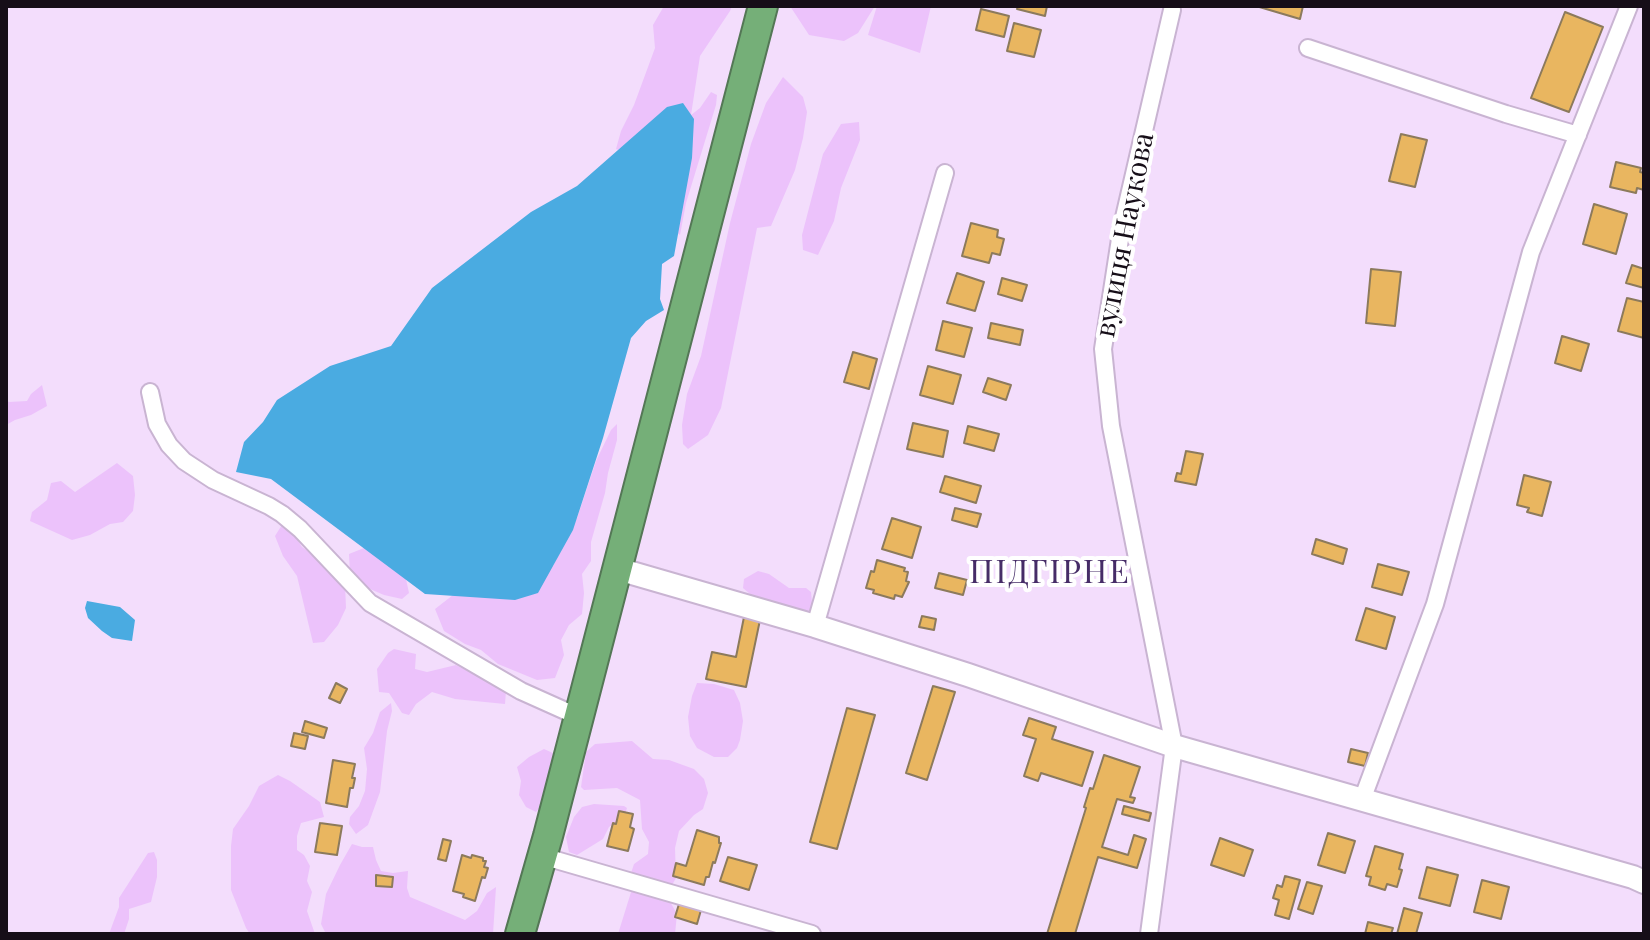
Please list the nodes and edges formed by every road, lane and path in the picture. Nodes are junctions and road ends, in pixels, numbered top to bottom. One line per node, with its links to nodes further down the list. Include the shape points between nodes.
1 (763, 6): 8 (highway)
2 (1629, 6): 5 (street)
3 (1172, 10): 11 (street, вулиця Наукова, via 1122,226 1103,349 1111,426)
4 (1308, 48): 5 (street)
5 (1578, 135): 12 (street, via 1531,252 1435,604)
6 (945, 173): 9 (street)
7 (150, 392): 10 (street, via 157,424 184,461 282,514 370,603 521,691)
8 (618, 569): 9 (street); 10 (highway)
9 (815, 626): 11 (street)
10 (579, 717): 13 (highway)
11 (1174, 746): 12 (street); 17 (street, вулиця Наукова)
12 (1362, 800): 14 (street)
13 (542, 856): 15 (highway); 16 (street)
14 (1644, 882)
15 (520, 934)
16 (812, 934)
17 (1149, 934)

